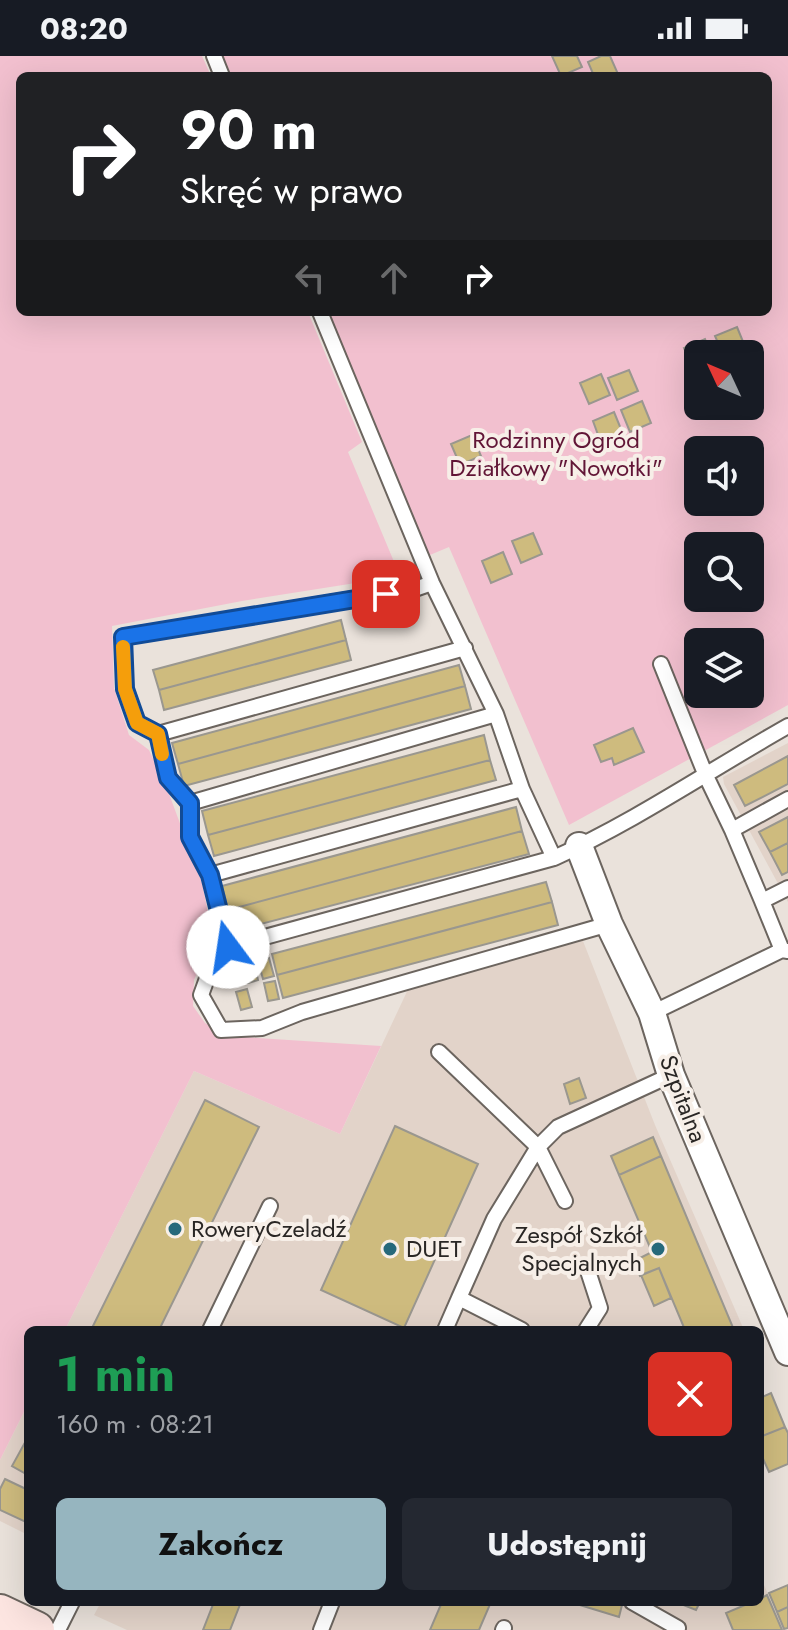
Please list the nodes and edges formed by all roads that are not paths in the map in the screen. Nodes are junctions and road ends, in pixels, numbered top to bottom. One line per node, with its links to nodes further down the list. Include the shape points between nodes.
1 (322, 316): 2 (lane)
2 (432, 583): 3 (lane); 7 (lane, via 123,637 125,689 137,723)
3 (465, 648): 5 (lane); 7 (lane)
4 (661, 664): 8 (lane)
5 (496, 714): 9 (lane); 11 (lane)
6 (788, 726): 8 (lane)
7 (158, 734): 11 (lane, via 168,778)
8 (706, 776): 12 (lane); 13 (lane)
9 (522, 789): 14 (lane); 15 (lane)
10 (788, 799): 12 (lane)
11 (190, 803): 15 (lane, via 190,837)
12 (732, 830): 17 (lane)
13 (579, 846): 14 (lane); 18 (street, Szpitalna)
14 (554, 858): 19 (lane)
15 (210, 875): 19 (lane)
16 (788, 888): 17 (lane)
17 (762, 901): 20 (lane)
18 (609, 924): 19 (lane, via 262,1028 221,1030 201,995 213,962); 21 (street, Szpitalna)
19 (228, 947)
20 (785, 950): 21 (lane)
21 (652, 1013): 23 (street, Szpitalna)
22 (439, 1052): 24 (lane)
23 (671, 1075): 24 (lane, via 558,1127); 33 (street, Szpitalna)
24 (538, 1147): 25 (lane); 28 (lane, via 494,1219)
25 (565, 1201)
26 (270, 1206): 29 (lane)
27 (587, 1268): 32 (lane, via 600,1308)
28 (459, 1298): 30 (lane); 31 (lane)
29 (212, 1326)
30 (447, 1326)
31 (514, 1326)
32 (589, 1326)
33 (788, 1352)
34 (70, 1606): 40 (lane)
35 (330, 1606): 41 (lane)
36 (639, 1606): 38 (lane)
37 (1, 1617): 39 (street)
38 (678, 1628)
39 (36, 1630)
40 (58, 1630)
41 (321, 1630)

